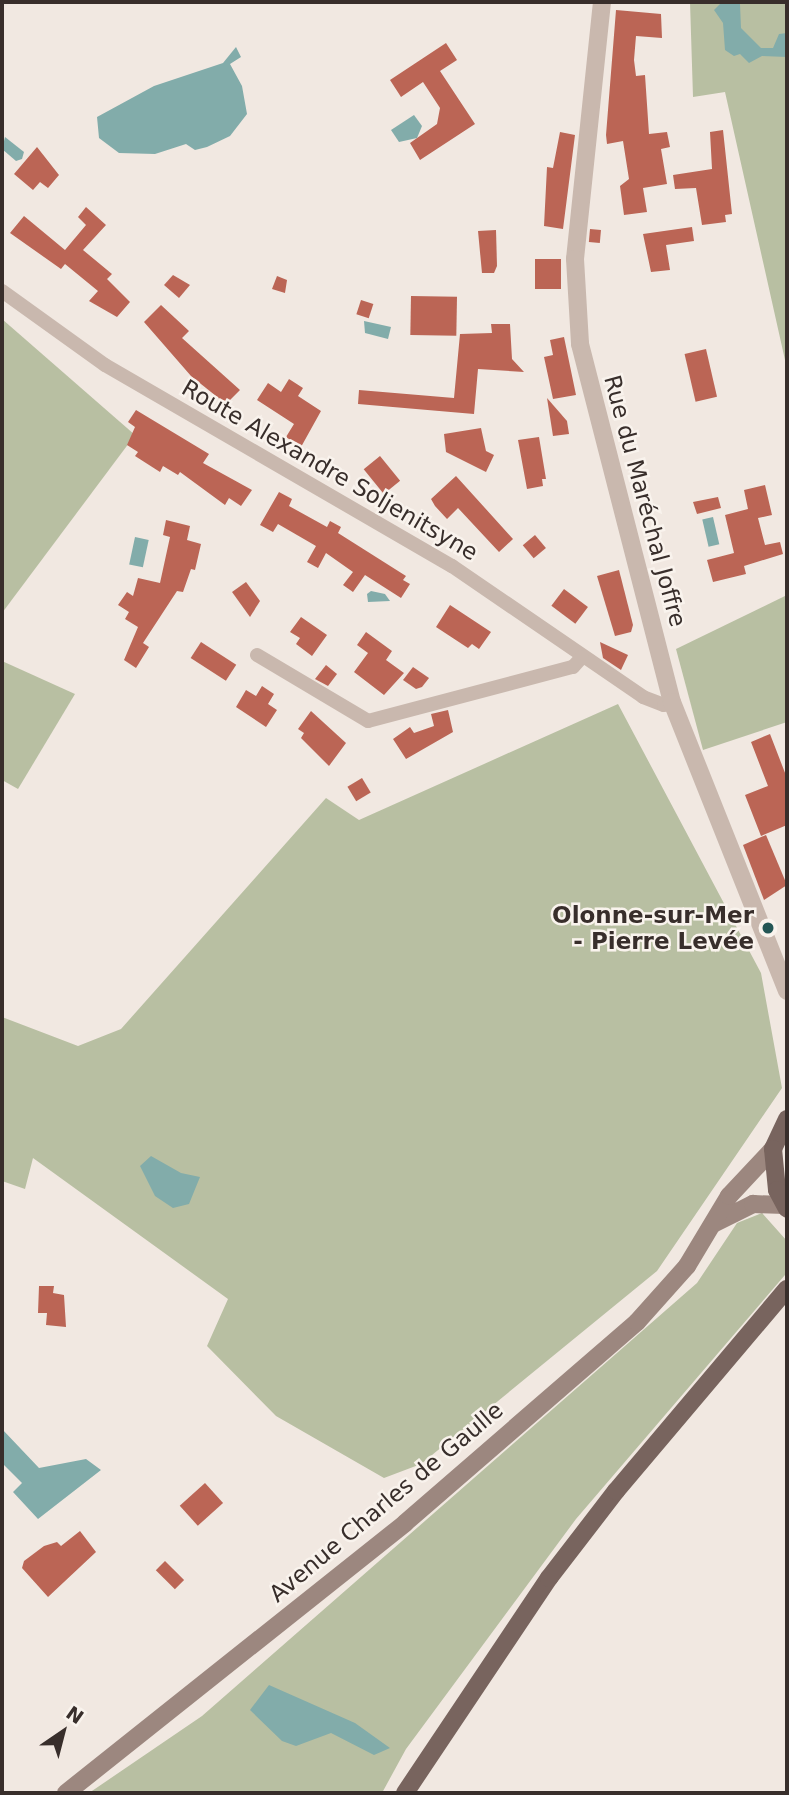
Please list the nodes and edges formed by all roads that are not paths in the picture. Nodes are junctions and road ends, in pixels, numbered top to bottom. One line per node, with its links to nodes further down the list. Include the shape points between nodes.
1 (602, 2): 5 (street, Rue du Maréchal Joffre, via 578,220 575,290 591,401)
2 (2, 291): 4 (street, Route Alexandre Soljenitsyne, via 69,343 380,522)
3 (257, 655): 4 (street, via 368,721 573,667)
4 (582, 657): 5 (street, Route Alexandre Soljenitsyne, via 655,704)
5 (672, 702): 6 (street, Rue du Maréchal Joffre)
6 (786, 982)
7 (787, 1119): 8 (main road)
8 (773, 1149): 9 (main road, via 777,1189); 10 (main road, Avenue Charles de Gaulle, via 729,1196)
9 (786, 1207): 10 (main road, via 752,1204)
10 (713, 1224): 14 (main road, Avenue Charles de Gaulle, via 674,1283 636,1322 405,1523)
11 (787, 1289): 13 (main road)
12 (787, 1305): 13 (main road)
13 (755, 1329): 15 (main road, via 616,1491 549,1578)
14 (66, 1793)
15 (405, 1793)

